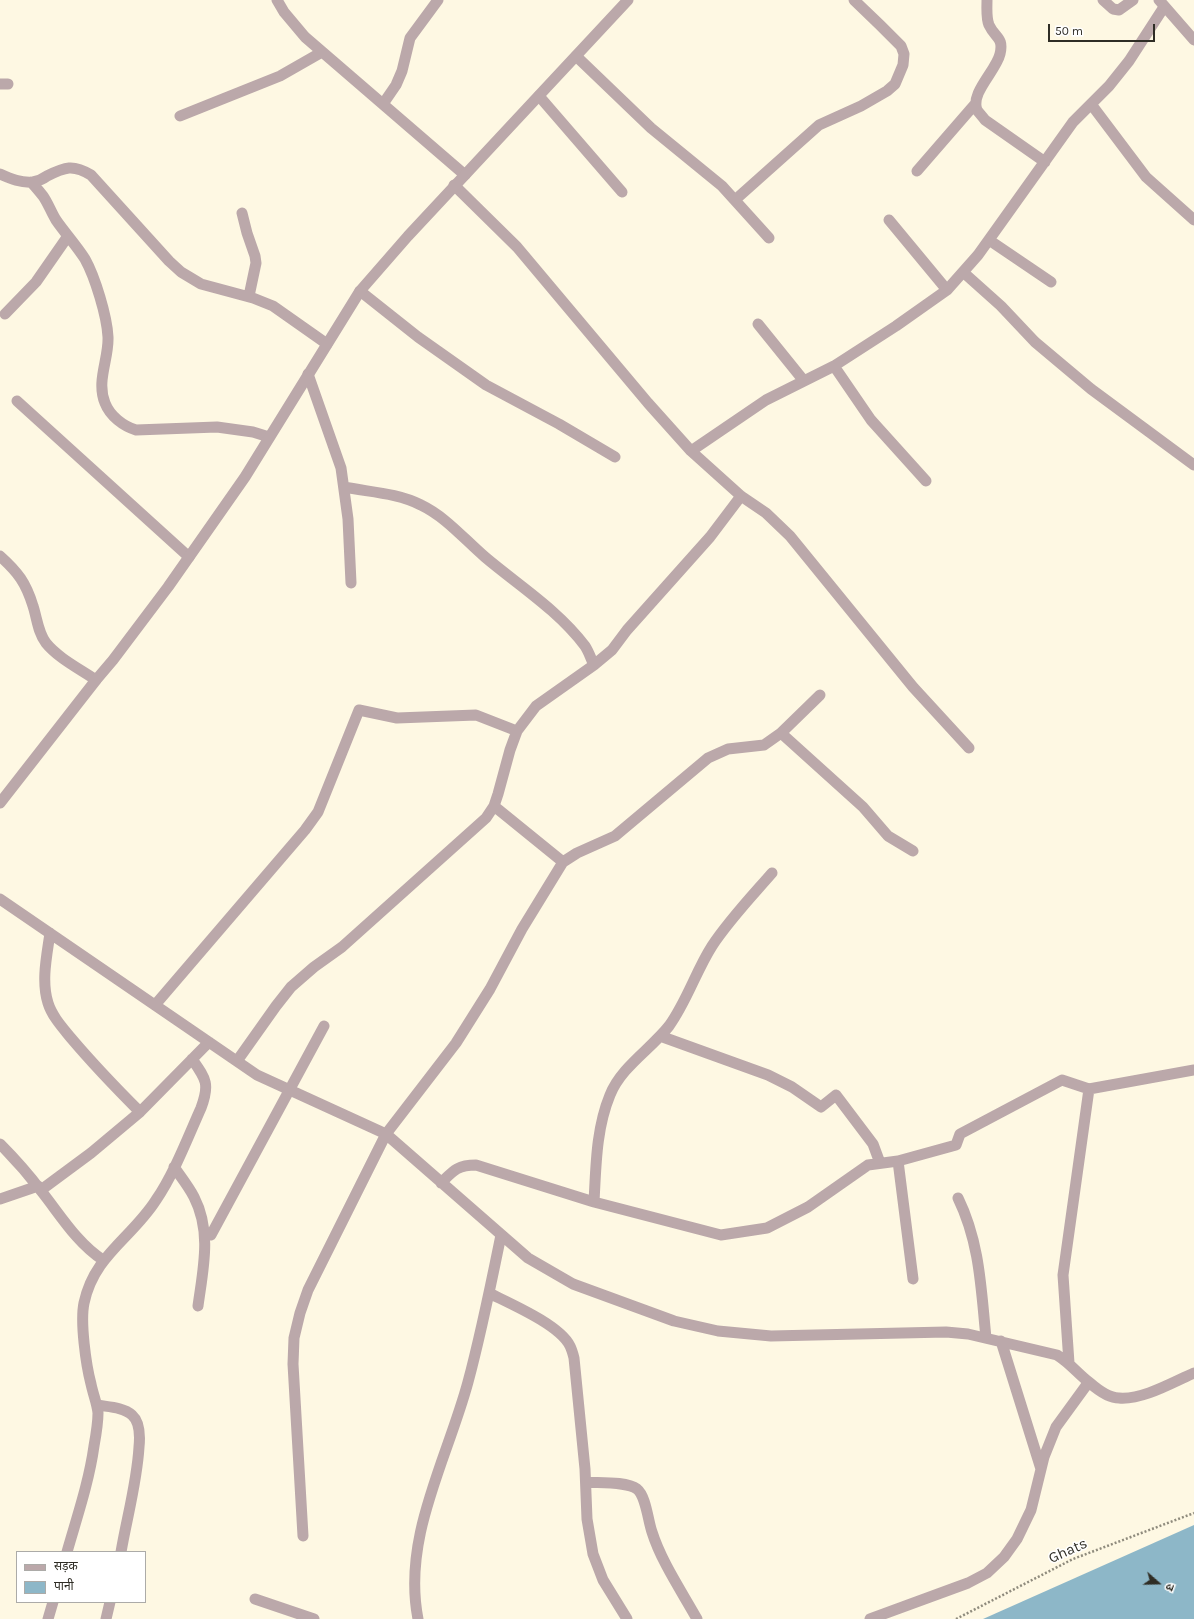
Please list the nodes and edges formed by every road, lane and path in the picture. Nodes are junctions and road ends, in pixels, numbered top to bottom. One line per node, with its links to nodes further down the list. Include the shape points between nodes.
1 (277, 0): 10 (street, via 284,12)
2 (438, 0): 14 (street, via 410,38 402,71)
3 (628, 0): 11 (street)
4 (854, 0): 24 (street, via 901,46 904,54 903,65 895,84 860,106 819,125)
5 (987, 0): 13 (street, via 989,24 1000,38 1002,46)
6 (1103, 0): 7 (street, via 1114,9 1120,10)
7 (1133, 0)
8 (1162, 3): 9 (street); 15 (street, via 1129,61)
9 (1194, 40)
10 (322, 52): 14 (street); 16 (street, via 280,76)
11 (576, 56): 12 (street); 24 (street, via 636,114 722,186)
12 (539, 96): 20 (street); 23 (street)
13 (976, 103): 17 (street, via 985,120); 18 (street)
14 (383, 104): 20 (street)
15 (1091, 104): 17 (street, via 1073,122); 27 (street, via 1146,177)
16 (180, 116)
17 (1045, 162): 30 (street)
18 (917, 171)
19 (0, 174): 21 (street, via 15,181)
20 (465, 175): 22 (street)
21 (31, 182): 28 (street); 35 (street, via 65,168 82,170 91,175 181,272 201,284)
22 (454, 185): 34 (street); 44 (street, via 517,247 648,403)
23 (622, 192)
24 (735, 200): 29 (street)
25 (242, 213): 35 (street, via 256,263)
26 (889, 220): 33 (street)
27 (1194, 220)
28 (68, 236): 36 (street, via 36,282); 43 (street, via 85,260 101,303 108,335 102,394 106,404 120,422 136,430 217,427)
29 (769, 238)
30 (989, 240): 31 (street); 32 (street)
31 (963, 272): 33 (street); 46 (street, via 1001,306 1035,342 1080,380)
32 (1051, 282)
33 (947, 290): 39 (street)
34 (360, 291): 38 (street); 45 (street, via 418,337 486,385)
35 (249, 296): 38 (street, via 273,306)
36 (5, 314)
37 (758, 324): 41 (street)
38 (327, 344): 40 (street)
39 (834, 366): 41 (street); 47 (street, via 871,420)
40 (308, 374): 43 (street); 48 (street, via 341,468)
41 (804, 381): 44 (street, via 766,400)
42 (17, 402): 51 (street)
43 (269, 437): 51 (street, via 245,477)
44 (691, 450): 49 (street)
45 (615, 457)
46 (1194, 465)
47 (926, 481)
48 (344, 487): 52 (street); 53 (street, via 402,498 438,514 483,556 571,629 586,648)
49 (741, 496): 53 (street, via 710,537 612,650); 58 (street, via 766,513 790,536 908,680)
50 (0, 556): 54 (street, via 17,571 25,585 45,642)
51 (189, 557): 54 (street)
52 (351, 583)
53 (594, 665): 56 (street, via 536,706)
54 (96, 680): 59 (street)
55 (820, 695): 57 (street)
56 (517, 731): 60 (street); 66 (street, via 476,715 397,718 359,710 318,812)
57 (781, 733): 61 (street, via 863,807 888,836); 62 (street, via 764,745 728,749 708,758 615,836)
58 (969, 748)
59 (0, 803)
60 (494, 806): 62 (street); 71 (street, via 486,818 342,947 291,987)
61 (913, 851)
62 (563, 862): 76 (street, via 456,1043)
63 (772, 873): 68 (street, via 712,946 670,1024)
64 (0, 899): 65 (street)
65 (50, 933): 66 (street); 75 (street, via 45,985 54,1016 87,1057)
66 (155, 1005): 69 (street)
67 (324, 1026): 74 (street)
68 (660, 1036): 79 (street, via 768,1075 792,1087 820,1107 836,1095 874,1144); 85 (street, via 623,1075 610,1093 602,1116 598,1141)
69 (209, 1042): 70 (street); 71 (street)
70 (192, 1059): 75 (street); 80 (street, via 204,1076 206,1095)
71 (237, 1061): 74 (street, via 256,1075)
72 (1194, 1070): 73 (street)
73 (1089, 1088): 78 (street, via 1062,1080 960,1134 956,1145); 94 (street, via 1063,1275)
74 (289, 1089): 76 (street); 86 (street)
75 (140, 1112): 82 (street, via 92,1153)
76 (386, 1134): 81 (street); 101 (street, via 308,1290 294,1338 293,1364)
77 (0, 1144): 82 (street)
78 (898, 1161): 79 (street); 89 (street)
79 (880, 1163): 85 (street, via 868,1165 808,1207 767,1228 721,1235)
80 (174, 1167): 88 (street, via 164,1189 147,1213); 91 (street, via 194,1197 205,1235 205,1258)
81 (441, 1184): 85 (street, via 454,1169 476,1165); 87 (street)
82 (39, 1188): 84 (street); 88 (street, via 83,1244)
83 (958, 1198): 92 (street, via 979,1263)
84 (0, 1199)
85 (594, 1202)
86 (211, 1235)
87 (501, 1235): 90 (street); 92 (street, via 528,1258 573,1284 674,1321 718,1331 771,1336 946,1332)
88 (104, 1260): 97 (street, via 88,1287 83,1304 83,1333 88,1374)
89 (913, 1279)
90 (489, 1293): 99 (street, via 546,1323 570,1346 574,1358); 110 (street, via 468,1383 430,1493 415,1561 414,1600)
91 (198, 1306)
92 (986, 1338): 93 (street)
93 (1001, 1342): 94 (street, via 1046,1352); 98 (street)
94 (1069, 1363): 96 (street)
95 (1194, 1373): 96 (street, via 1133,1398 1118,1398 1102,1393)
96 (1088, 1383): 98 (street, via 1056,1427)
97 (97, 1405): 102 (street, via 97,1429 91,1471); 103 (street, via 123,1410 132,1415 139,1430 140,1446)
98 (1041, 1470): 113 (street, via 1026,1522 1004,1557 987,1573 968,1583)
99 (586, 1482): 111 (street, via 587,1519 593,1554 603,1580); 112 (street, via 622,1484 638,1490 659,1550)
100 (1194, 1513): 114 (path, Ghats, via 1073,1559)
101 (303, 1536)
102 (67, 1551)
103 (121, 1551)
104 (256, 1599): 109 (street)
105 (53, 1603): 107 (street)
106 (110, 1603): 108 (street)
107 (48, 1619)
108 (106, 1619)
109 (314, 1619)
110 (418, 1619)
111 (627, 1619)
112 (697, 1619)
113 (870, 1619)
114 (956, 1619)

